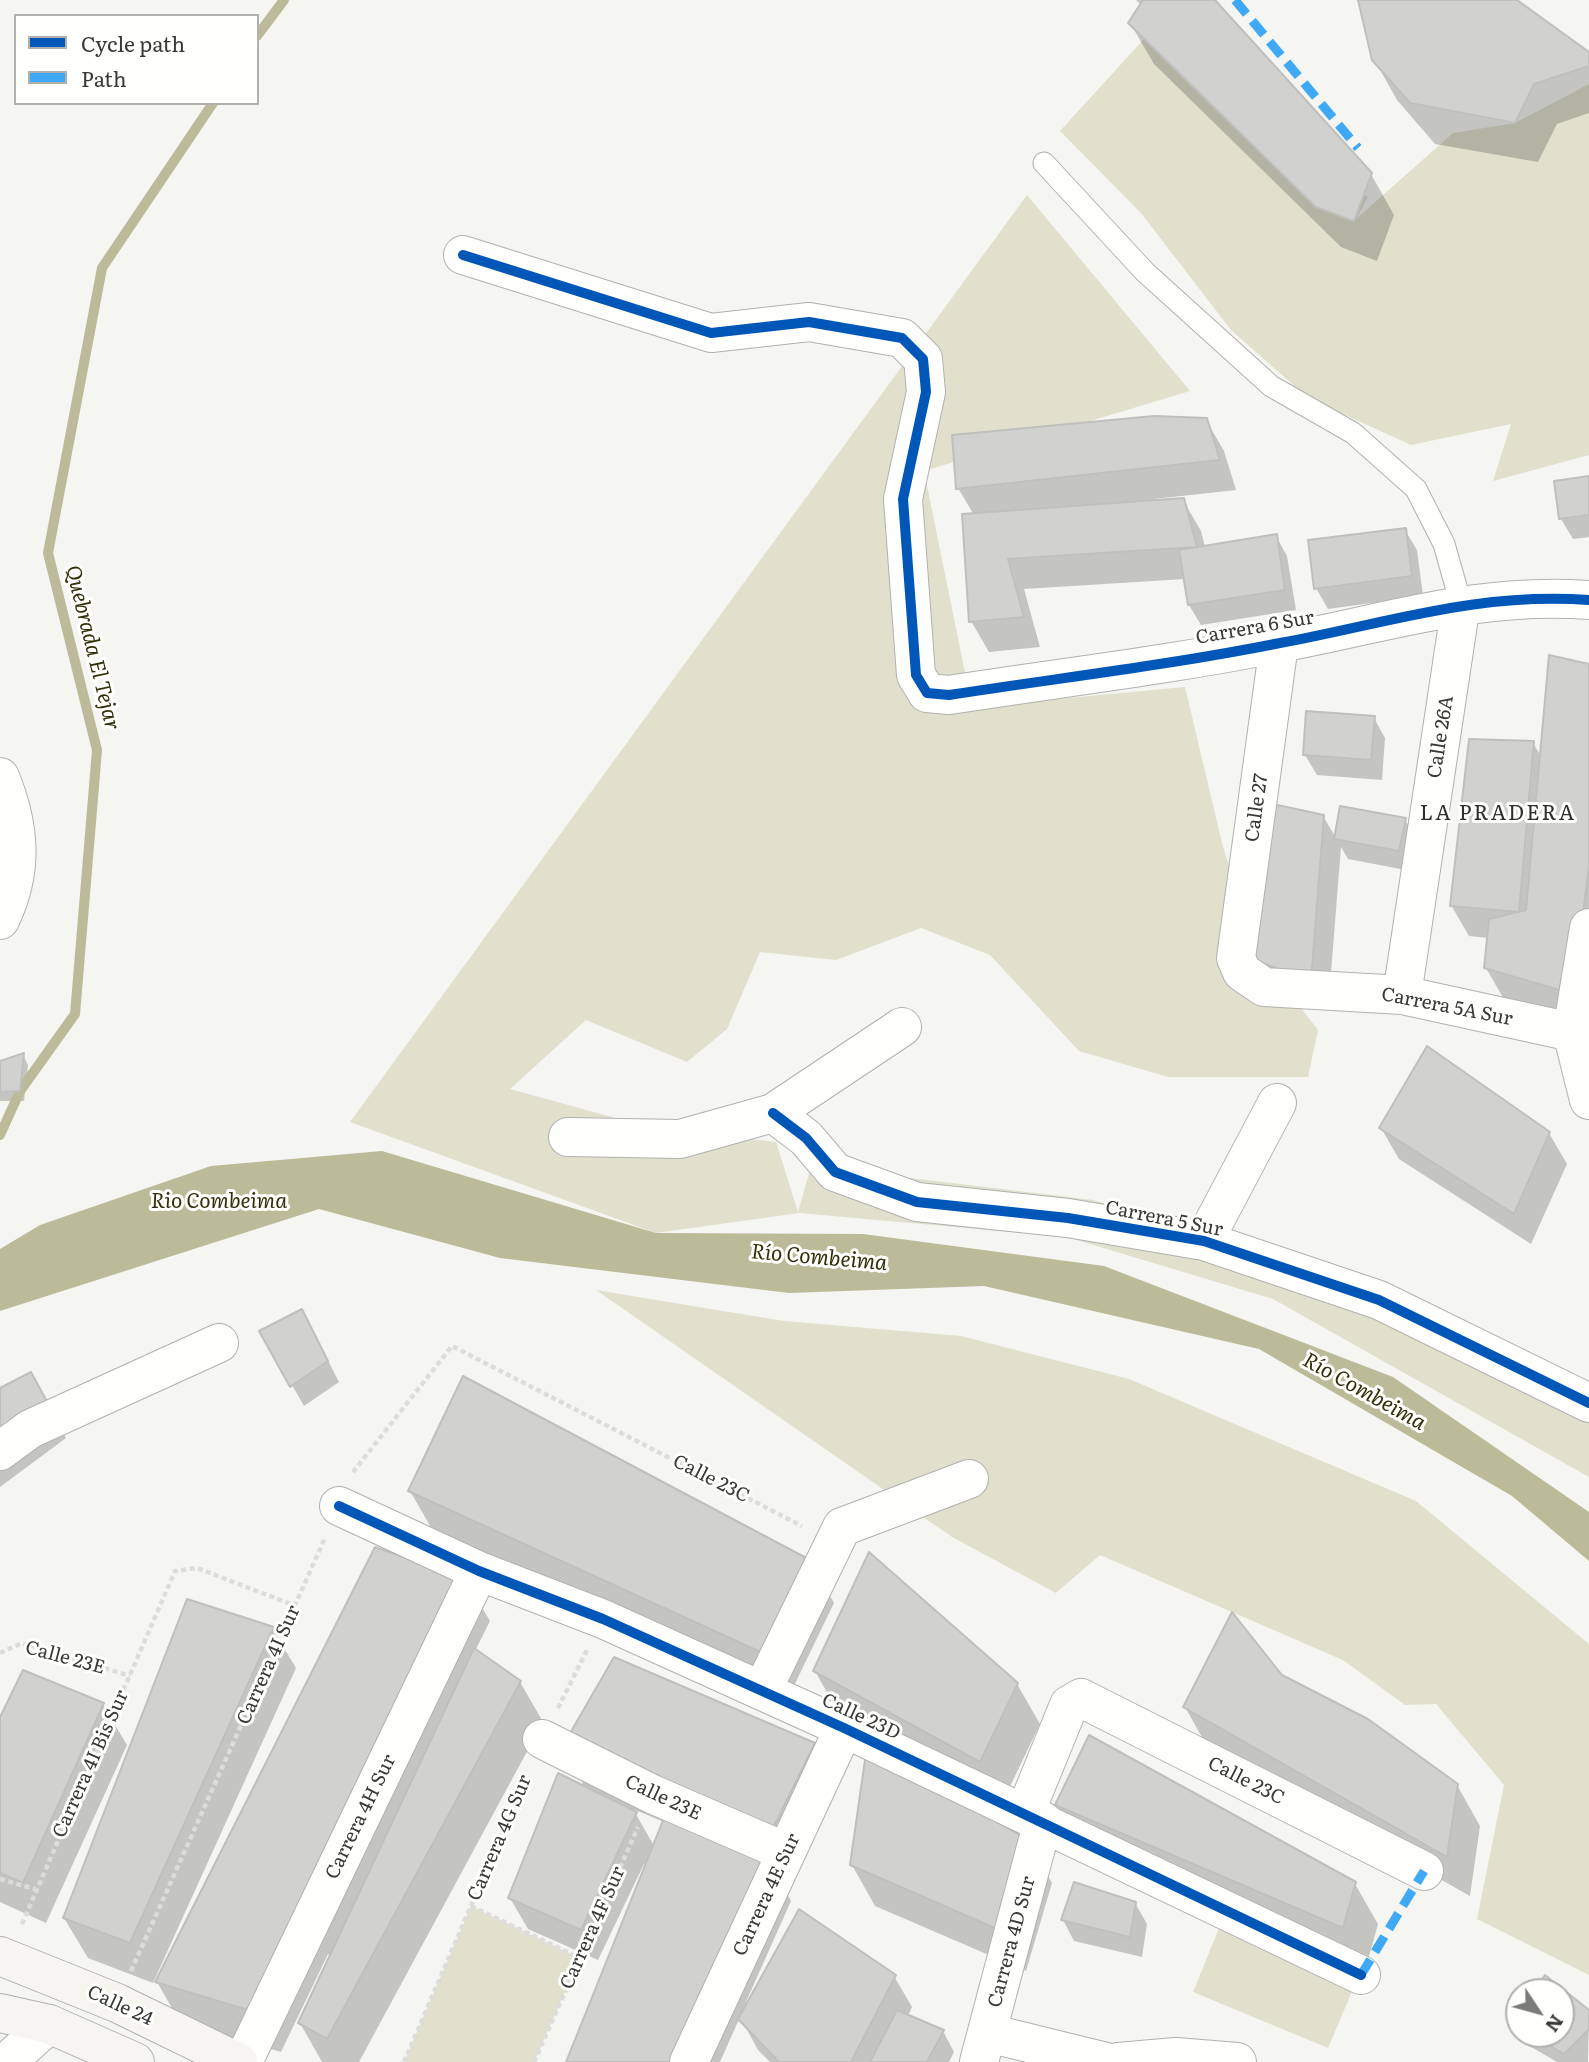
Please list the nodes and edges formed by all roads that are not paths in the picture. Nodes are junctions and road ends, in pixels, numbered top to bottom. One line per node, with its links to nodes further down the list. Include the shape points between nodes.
1 (1044, 163): 4 (lane, via 1146,272 1271,386 1353,433 1416,489 1444,544)
2 (463, 255): 5 (street, Carrera 6 Sur, via 711,333 809,322 902,338 923,359 926,393 903,499 916,675 927,693 949,695)
3 (1589, 600): 4 (street, Carrera 6 Sur, via 1538,596)
4 (1461, 604): 5 (street, Carrera 6 Sur); 10 (street, Calle 26A)
5 (1279, 644): 9 (street, Calle 27, via 1236,958)
6 (0, 777): 7 (street, via 20,849 8,905)
7 (0, 920)
8 (1589, 931): 12 (street)
9 (1242, 972): 10 (street, Carrera 5A Sur, via 1264,987)
10 (1402, 995): 12 (street, Carrera 5A Sur)
11 (902, 1027): 15 (street)
12 (1572, 1032): 13 (street)
13 (1589, 1100)
14 (1277, 1103): 17 (street)
15 (773, 1113): 16 (street, via 680,1139); 17 (street, Carrera 5 Sur, via 806,1138 835,1172 917,1202 1068,1218)
16 (568, 1137)
17 (1204, 1241): 19 (street, Carrera 5 Sur, via 1379,1300)
18 (219, 1343): 20 (street, via 30,1429)
19 (1589, 1403)
20 (0, 1451)
21 (969, 1479): 24 (street, via 842,1527)
22 (339, 1506): 23 (street, Calle 23D)
23 (479, 1571): 24 (street, Calle 23D, via 603,1619); 38 (street, Carrera 4H Sur)
24 (762, 1691): 26 (street, Calle 23D)
25 (1069, 1705): 28 (street, Carrera 4D Sur); 30 (street, Calle 23C, via 1082,1698)
26 (844, 1728): 28 (street, Calle 23D); 29 (street, Carrera 4E Sur)
27 (542, 1739): 29 (street, Calle 23E, via 652,1794)
28 (1034, 1817): 32 (street, Calle 23D); 35 (street, Carrera 4D Sur)
29 (786, 1852): 39 (street, Carrera 4E Sur)
30 (1424, 1871)
31 (4, 1957): 38 (main road, Calle 24, via 117,2003)
32 (1361, 1975)
33 (0, 2012): 34 (main road)
34 (49, 2024): 36 (street); 37 (main road)
35 (984, 2047): 40 (street)
36 (8, 2062)
37 (135, 2062)
38 (240, 2062)
39 (689, 2062)
40 (1106, 2062)
41 (1118, 2062): 42 (street, via 1176,2057)
42 (1237, 2062)

